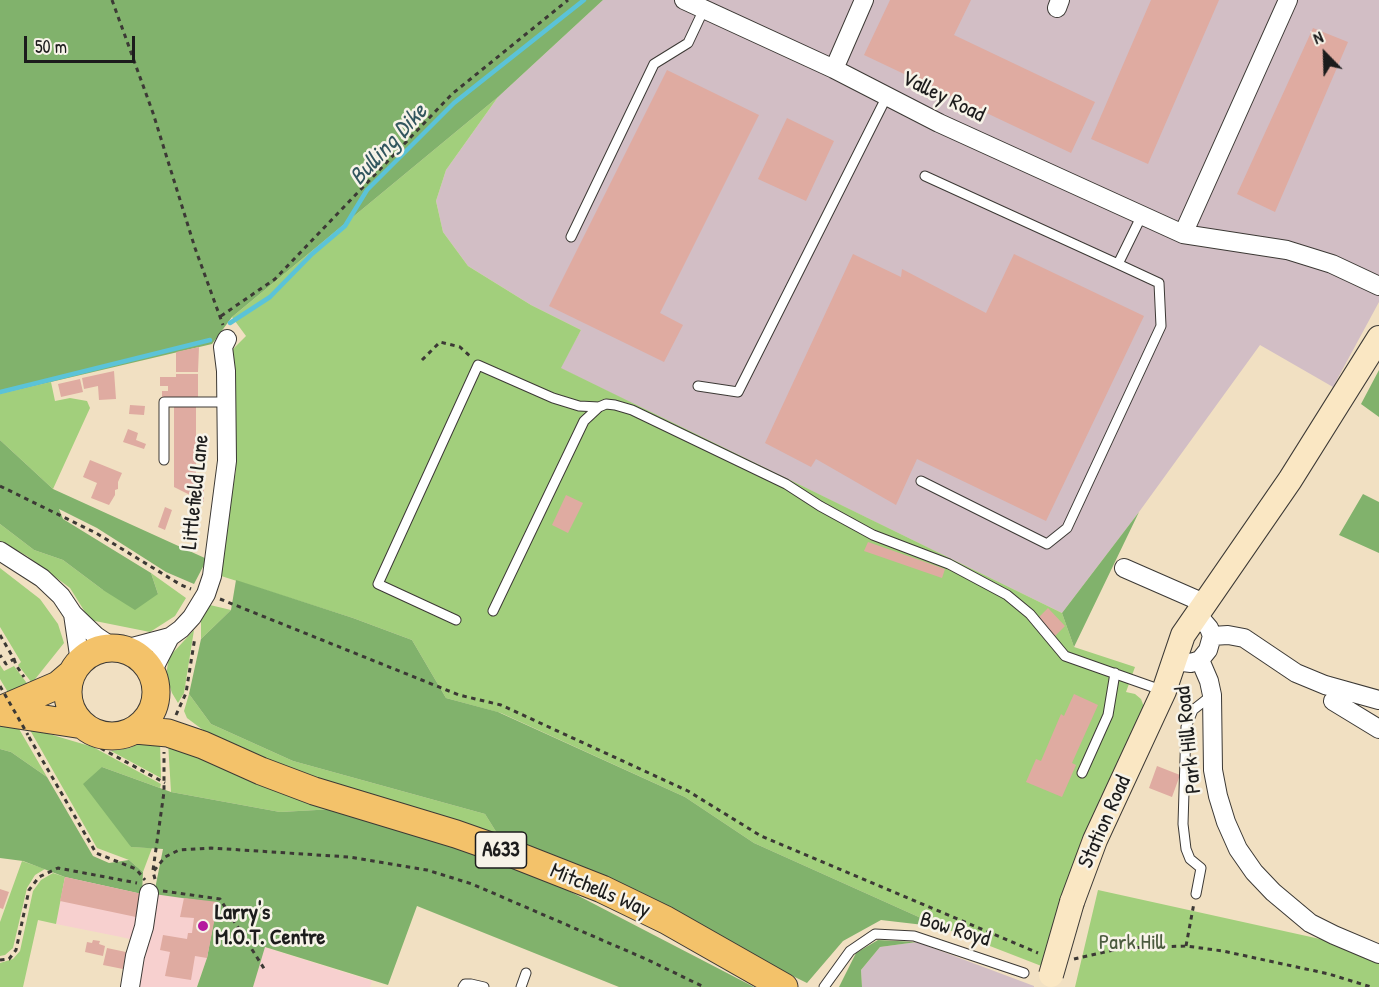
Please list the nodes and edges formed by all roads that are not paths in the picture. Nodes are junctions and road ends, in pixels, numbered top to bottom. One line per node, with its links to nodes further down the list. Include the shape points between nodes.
1 (684, 0): 4 (street, Valley Road)
2 (864, 0): 5 (street)
3 (1288, 0): 9 (street)
4 (705, 9): 5 (street, Valley Road); 10 (lane, via 688,43 654,64)
5 (834, 69): 6 (street, Valley Road)
6 (887, 96): 8 (street, Valley Road); 15 (lane, via 738,392)
7 (925, 176): 11 (lane)
8 (1142, 215): 9 (street, Valley Road); 11 (lane)
9 (1183, 234): 12 (street, Valley Road, via 1287,250 1332,264)
10 (571, 237)
11 (1118, 264): 19 (lane, via 1160,283 1161,326 1066,528 1047,544)
12 (1379, 286)
13 (1379, 338): 22 (main road, Station Road, via 1290,480)
14 (227, 339): 16 (street, Littlefield Lane, via 223,347)
15 (698, 386)
16 (226, 402): 18 (lane, via 164,402); 27 (street, Littlefield Lane, via 227,461 212,576 192,617)
17 (599, 407): 23 (lane, via 584,421 574,440); 25 (lane, via 553,398 478,365 378,585); 32 (lane, via 606,404 632,410 786,484 873,535 949,564 1019,603 1065,656)
18 (164, 460)
19 (921, 481)
20 (0, 551): 24 (street, via 42,578)
21 (1124, 568): 22 (street)
22 (1200, 610): 26 (street); 30 (main road, Station Road, via 1183,635)
23 (493, 611)
24 (73, 614): 28 (street, via 96,636); 31 (street)
25 (456, 620)
26 (1212, 636): 29 (street); 36 (street, via 1244,638 1296,673 1325,686)
27 (170, 637): 28 (street, Littlefield Lane); 33 (street, Littlefield Lane)
28 (120, 649): 31 (main road, via 91,653); 33 (main road, via 145,662)
29 (1200, 660): 30 (street); 35 (street, Park Hill Road)
30 (1174, 661): 34 (main road, Station Road)
31 (76, 668): 38 (main road, via 58,685); 40 (main road, via 68,687 69,701)
32 (1114, 673): 34 (lane); 43 (lane, via 1108,715)
33 (154, 677): 41 (main road, Mitchells Way / A633); 42 (main road, via 156,694 151,712)
34 (1164, 691): 47 (main road, Station Road, bridge, via 1095,840)
35 (1212, 695): 45 (lane, via 1193,710 1186,727 1183,824 1190,859 1201,868); 46 (street, Park Hill Road, via 1213,770 1221,806 1238,849 1273,892 1310,923)
36 (1379, 700)
37 (1333, 701): 39 (street)
38 (0, 711): 40 (main road)
39 (1377, 724)
40 (84, 725): 42 (main road, via 110,736)
41 (171, 725): 42 (main road); 54 (main road, Mitchells Way / A633, via 203,745 261,771 456,834 602,889 676,925)
42 (135, 730)
43 (1082, 773)
44 (154, 888): 50 (street)
45 (1196, 894)
46 (1379, 954)
47 (1053, 969)
48 (526, 973): 53 (lane)
49 (1024, 973): 55 (lane, Bow Royd, via 915,936 875,934 850,951)
50 (130, 987)
51 (463, 987): 52 (lane)
52 (484, 987)
53 (521, 987)
54 (784, 987)
55 (824, 987)

